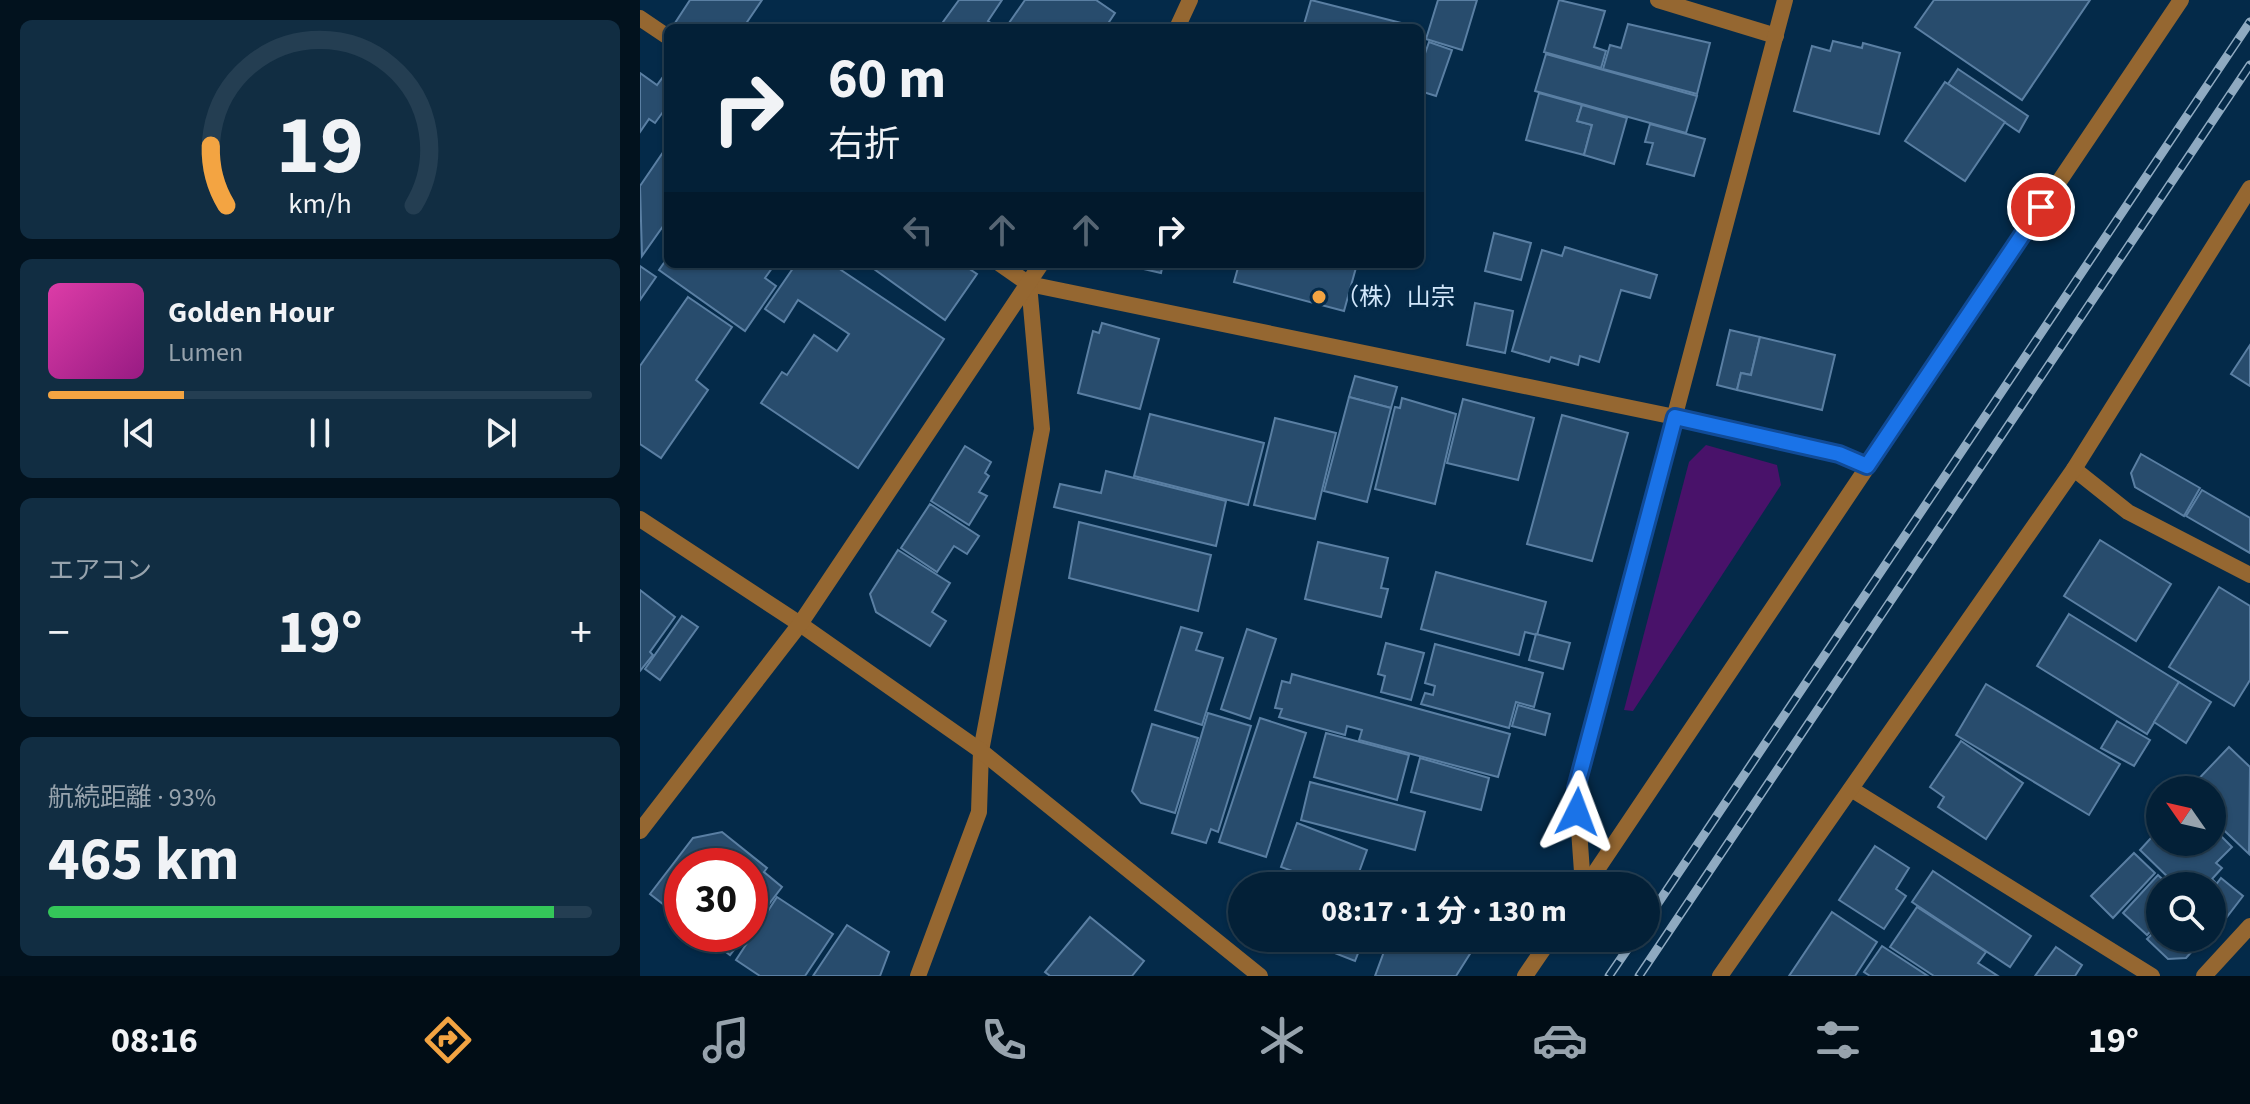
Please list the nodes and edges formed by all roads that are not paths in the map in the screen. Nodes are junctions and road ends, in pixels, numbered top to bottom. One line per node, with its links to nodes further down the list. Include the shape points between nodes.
1 (1190, 0): 6 (street)
2 (1658, 0): 8 (street)
3 (1785, 0): 8 (street)
4 (2181, 0): 14 (street)
5 (640, 18): 7 (street)
6 (1179, 24)
7 (664, 34)
8 (1776, 36): 13 (street)
9 (2250, 188): 15 (street)
10 (1006, 268): 12 (street)
11 (1039, 268): 12 (street)
12 (1029, 284): 13 (street); 18 (street); 19 (street, via 1042,429)
13 (1675, 417): 14 (street, via 1839,454); 22 (street, via 1576,788)
14 (1867, 466): 23 (street)
15 (2074, 469): 17 (street, via 2128,512); 20 (street)
16 (640, 519): 18 (street)
17 (2250, 575)
18 (800, 624): 19 (street); 21 (street)
19 (981, 751): 26 (street, via 979,812); 27 (street)
20 (1851, 789): 29 (street); 30 (street)
21 (640, 831)
22 (1584, 872)
23 (1594, 872)
24 (2250, 926): 31 (street)
25 (1541, 952): 28 (street)
26 (918, 976)
27 (1260, 976)
28 (1525, 976)
29 (1720, 976)
30 (2152, 976)
31 (2204, 976)

